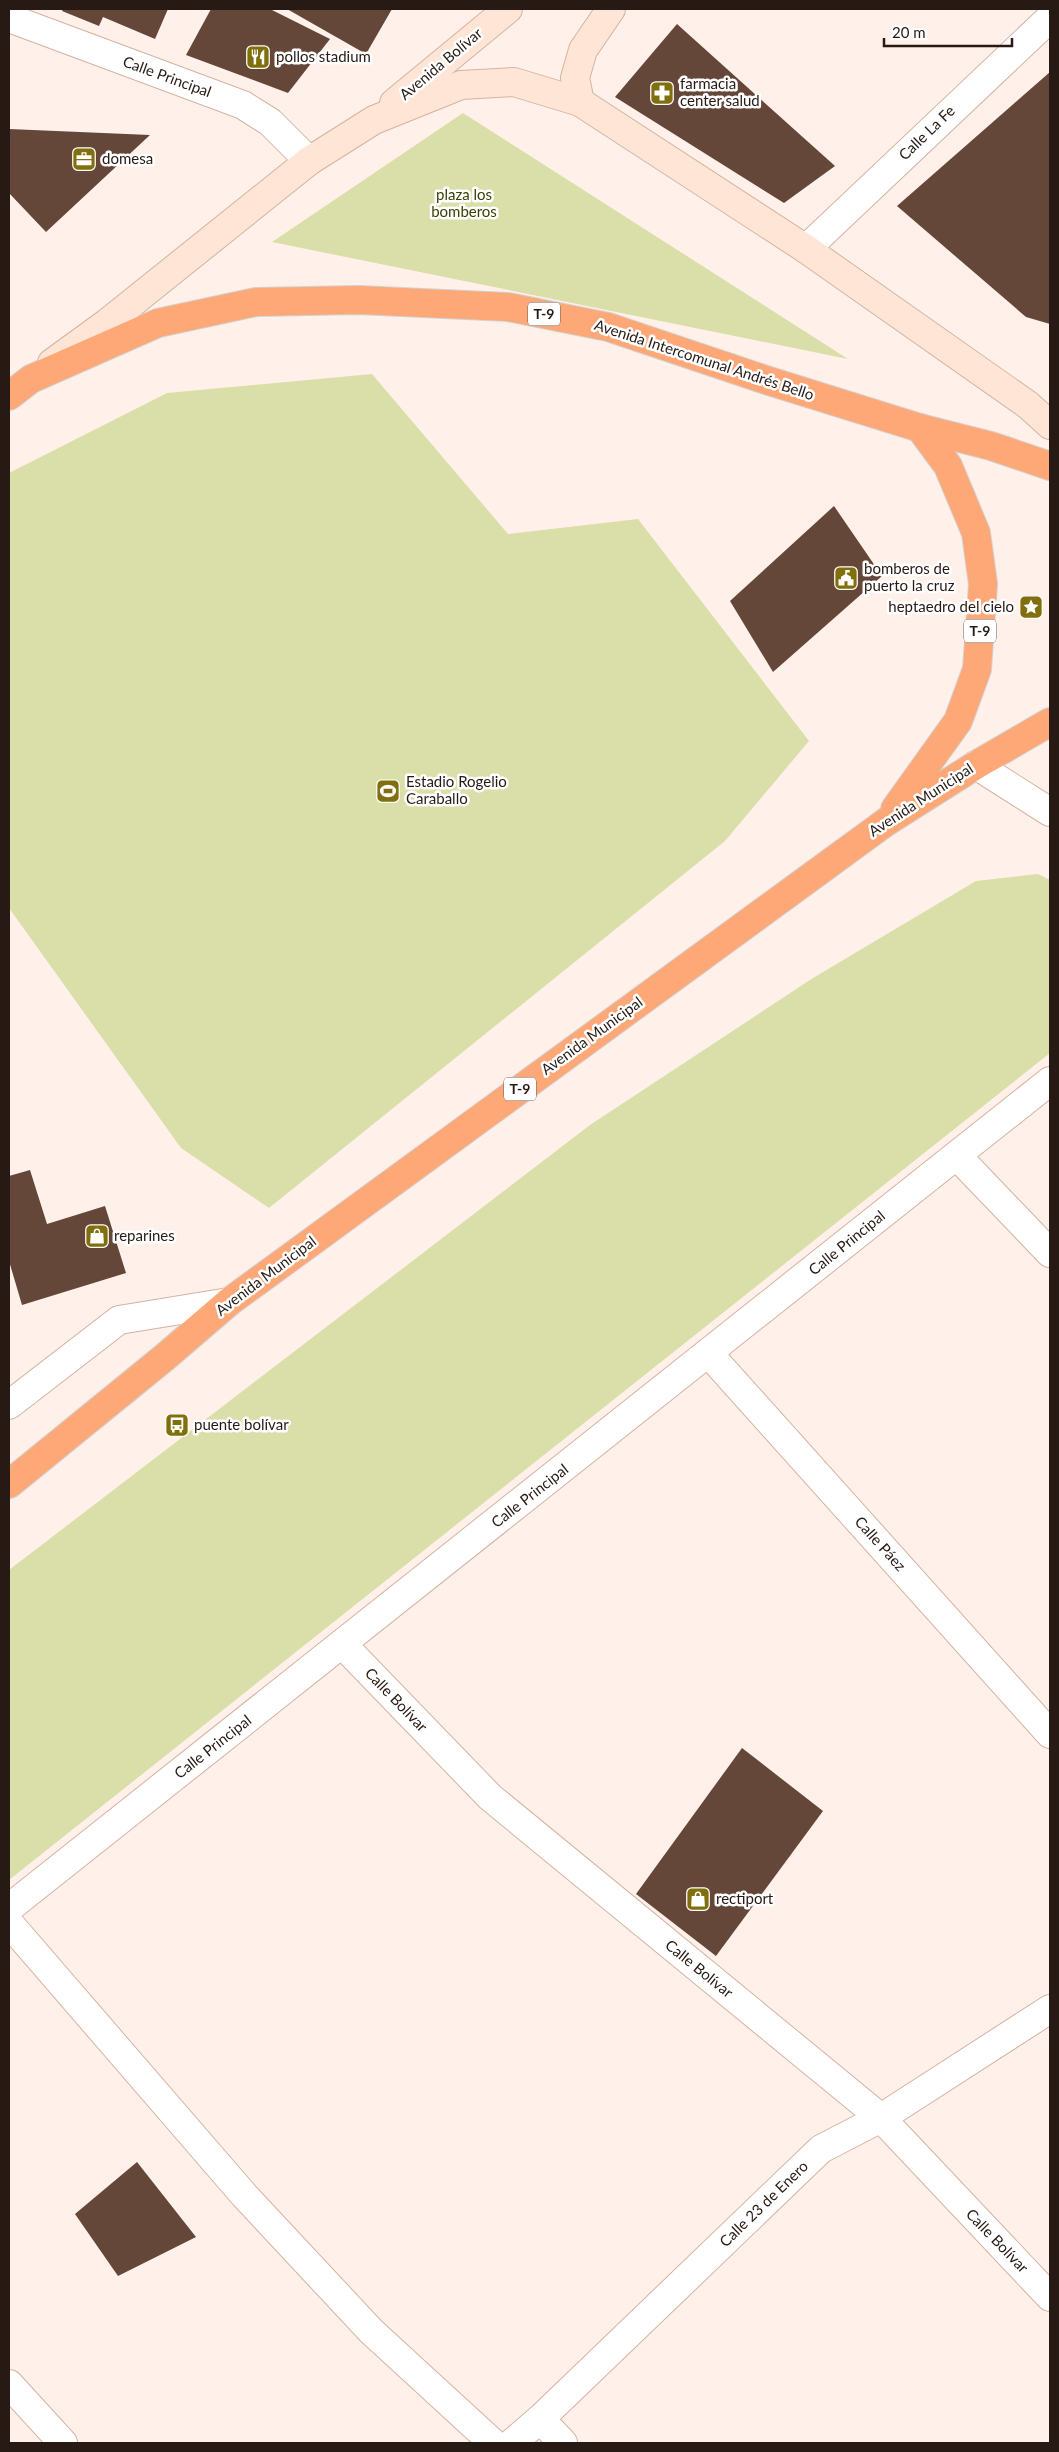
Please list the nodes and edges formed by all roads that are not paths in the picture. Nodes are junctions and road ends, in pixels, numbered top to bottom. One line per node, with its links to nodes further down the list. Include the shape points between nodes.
1 (508, 9): 6 (street, Avenida Bolívar)
2 (611, 9): 5 (street, via 583,50 575,78)
3 (9, 18): 7 (street, Calle Principal, via 243,106 270,122)
4 (1050, 18): 8 (street, Calle La Fe)
5 (580, 102): 6 (street, T-9, via 514,82 461,85); 8 (street, T-9)
6 (374, 120): 7 (street, T-9)
7 (309, 161): 9 (street, T-9, via 107,323)
8 (806, 249): 11 (street, T-9, via 1028,405)
9 (31, 378): 10 (highway, Avenida Intercomunal Andrés Bello / T-9); 12 (highway, Avenida Intercomunal Andrés Bello / T-9, via 158,323 256,302 359,300 508,307 608,327)
10 (9, 396)
11 (1050, 425)
12 (920, 428): 13 (highway, Avenida Intercomunal Andrés Bello / T-9, via 991,446); 17 (highway, T-9, via 948,466 976,534 984,584 977,669 958,721)
13 (1050, 466)
14 (1050, 722): 15 (highway, Avenida Municipal / T-9)
15 (976, 764): 16 (street); 17 (highway, Avenida Municipal / T-9)
16 (1050, 812)
17 (886, 822): 21 (highway, Avenida Municipal / T-9)
18 (1050, 1081): 19 (street, Calle Principal)
19 (957, 1156): 20 (street); 22 (street, Calle Principal)
20 (1050, 1253)
21 (229, 1302): 23 (street, via 119,1320); 24 (highway, Avenida Municipal / T-9)
22 (709, 1354): 25 (street, Calle Principal); 26 (street, Calle Páez)
23 (9, 1405)
24 (9, 1484)
25 (343, 1645): 27 (street, Calle Principal); 30 (street, Calle Bolívar, via 490,1796)
26 (1050, 1734)
27 (9, 1908)
28 (9, 1923): 35 (street, via 244,2195 364,2324)
29 (1050, 2009): 30 (street, Calle 23 de Enero)
30 (881, 2118): 31 (street, Calle Bolívar); 33 (street, Calle 23 de Enero, via 821,2149)
31 (1050, 2296)
32 (9, 2384): 34 (street)
33 (540, 2419): 36 (street, Calle 23 de Enero); 37 (street)
34 (63, 2443)
35 (493, 2443)
36 (512, 2443)
37 (563, 2443)

